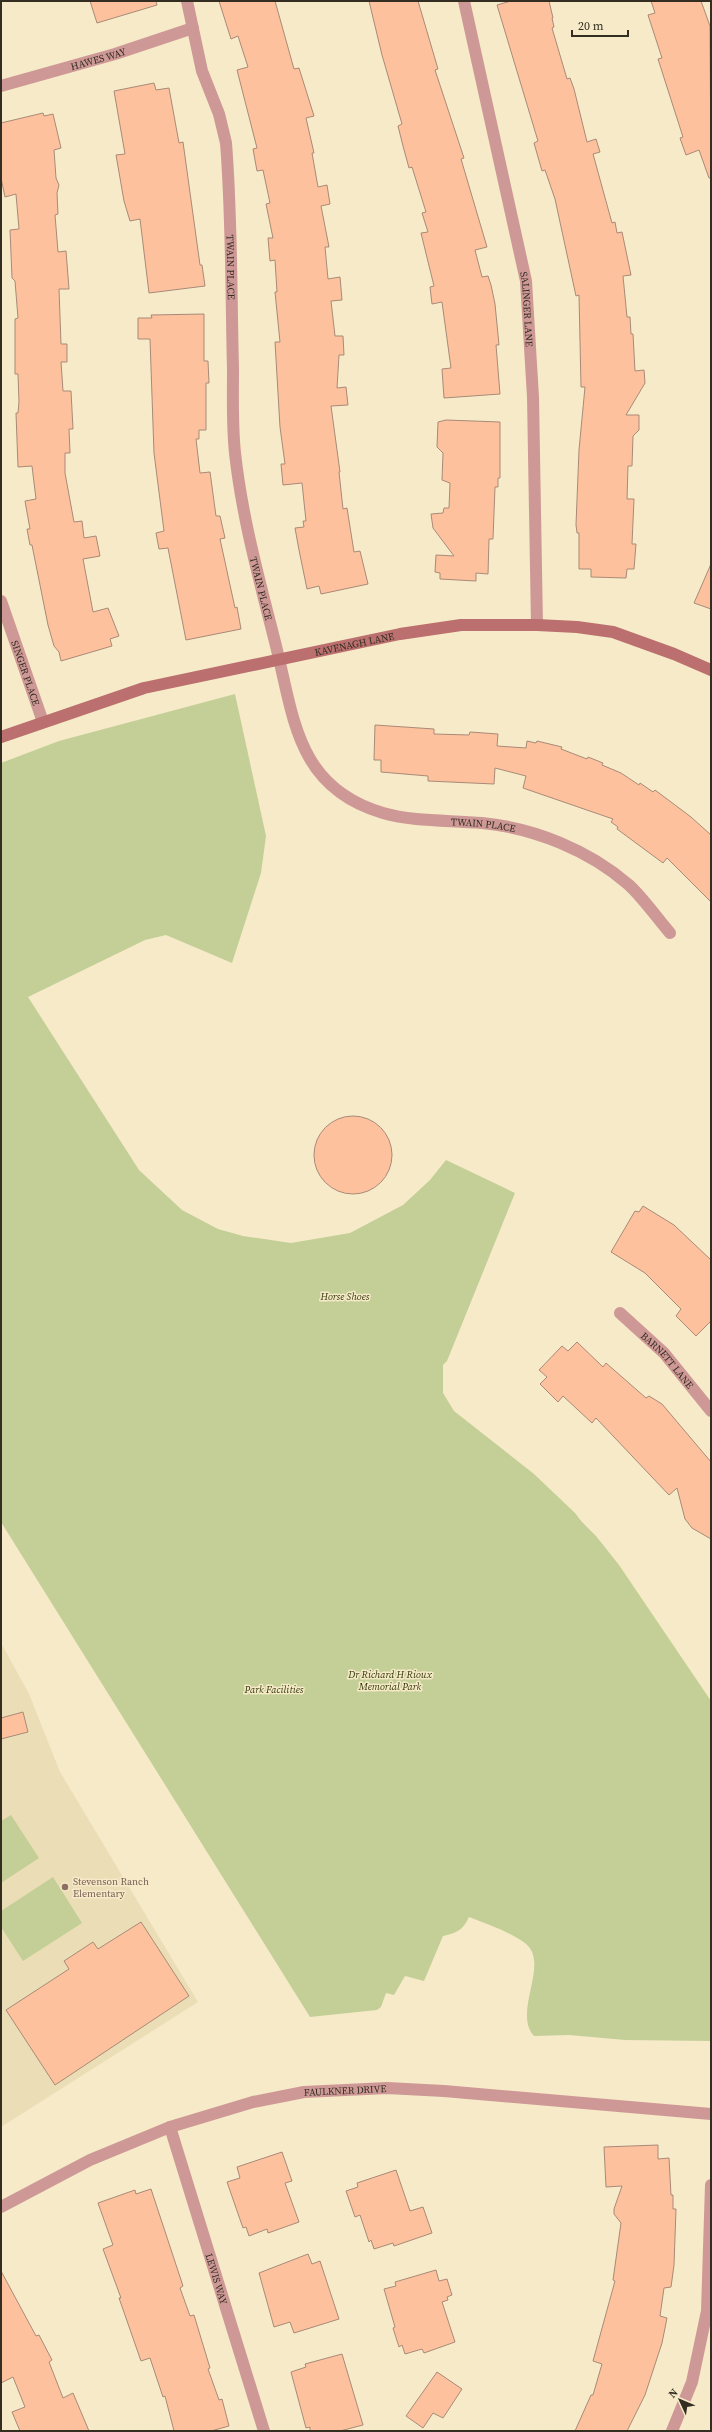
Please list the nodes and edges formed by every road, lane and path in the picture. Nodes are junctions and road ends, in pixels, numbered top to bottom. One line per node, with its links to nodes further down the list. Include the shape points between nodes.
1 (188, 1): 3 (street, TWAIN PLACE)
2 (464, 1): 6 (street, SALINGER LANE, via 526,281 532,397)
3 (193, 28): 4 (street, HAWES WAY, via 115,54); 7 (street, TWAIN PLACE, via 202,71 219,114 226,143 235,458 244,518)
4 (1, 86)
5 (1, 601): 9 (street, SINGER PLACE)
6 (537, 625): 7 (main road, KAVENAGH LANE, via 453,626 400,634); 8 (main road, KAVENAGH LANE, via 612,632)
7 (280, 661): 9 (main road, KAVENAGH LANE, via 144,688); 11 (street, TWAIN PLACE, via 294,727 304,751 319,772 338,790 359,804 383,813 408,818 491,824 524,830 562,843 598,862 630,886)
8 (711, 670)
9 (43, 722): 10 (main road, KAVENAGH LANE)
10 (1, 737)
11 (670, 933)
12 (620, 1313): 13 (street, BARNETT LANE, via 664,1353)
13 (711, 1411)
14 (711, 2114): 15 (street, FAULKNER DRIVE, via 387,2088 304,2092 253,2102)
15 (170, 2127): 17 (street, FAULKNER DRIVE, via 90,2160); 19 (street, LEWIS WAY)
16 (711, 2185): 18 (street)
17 (1, 2207)
18 (709, 2311): 20 (street, via 692,2382)
19 (264, 2431)
20 (672, 2431)

